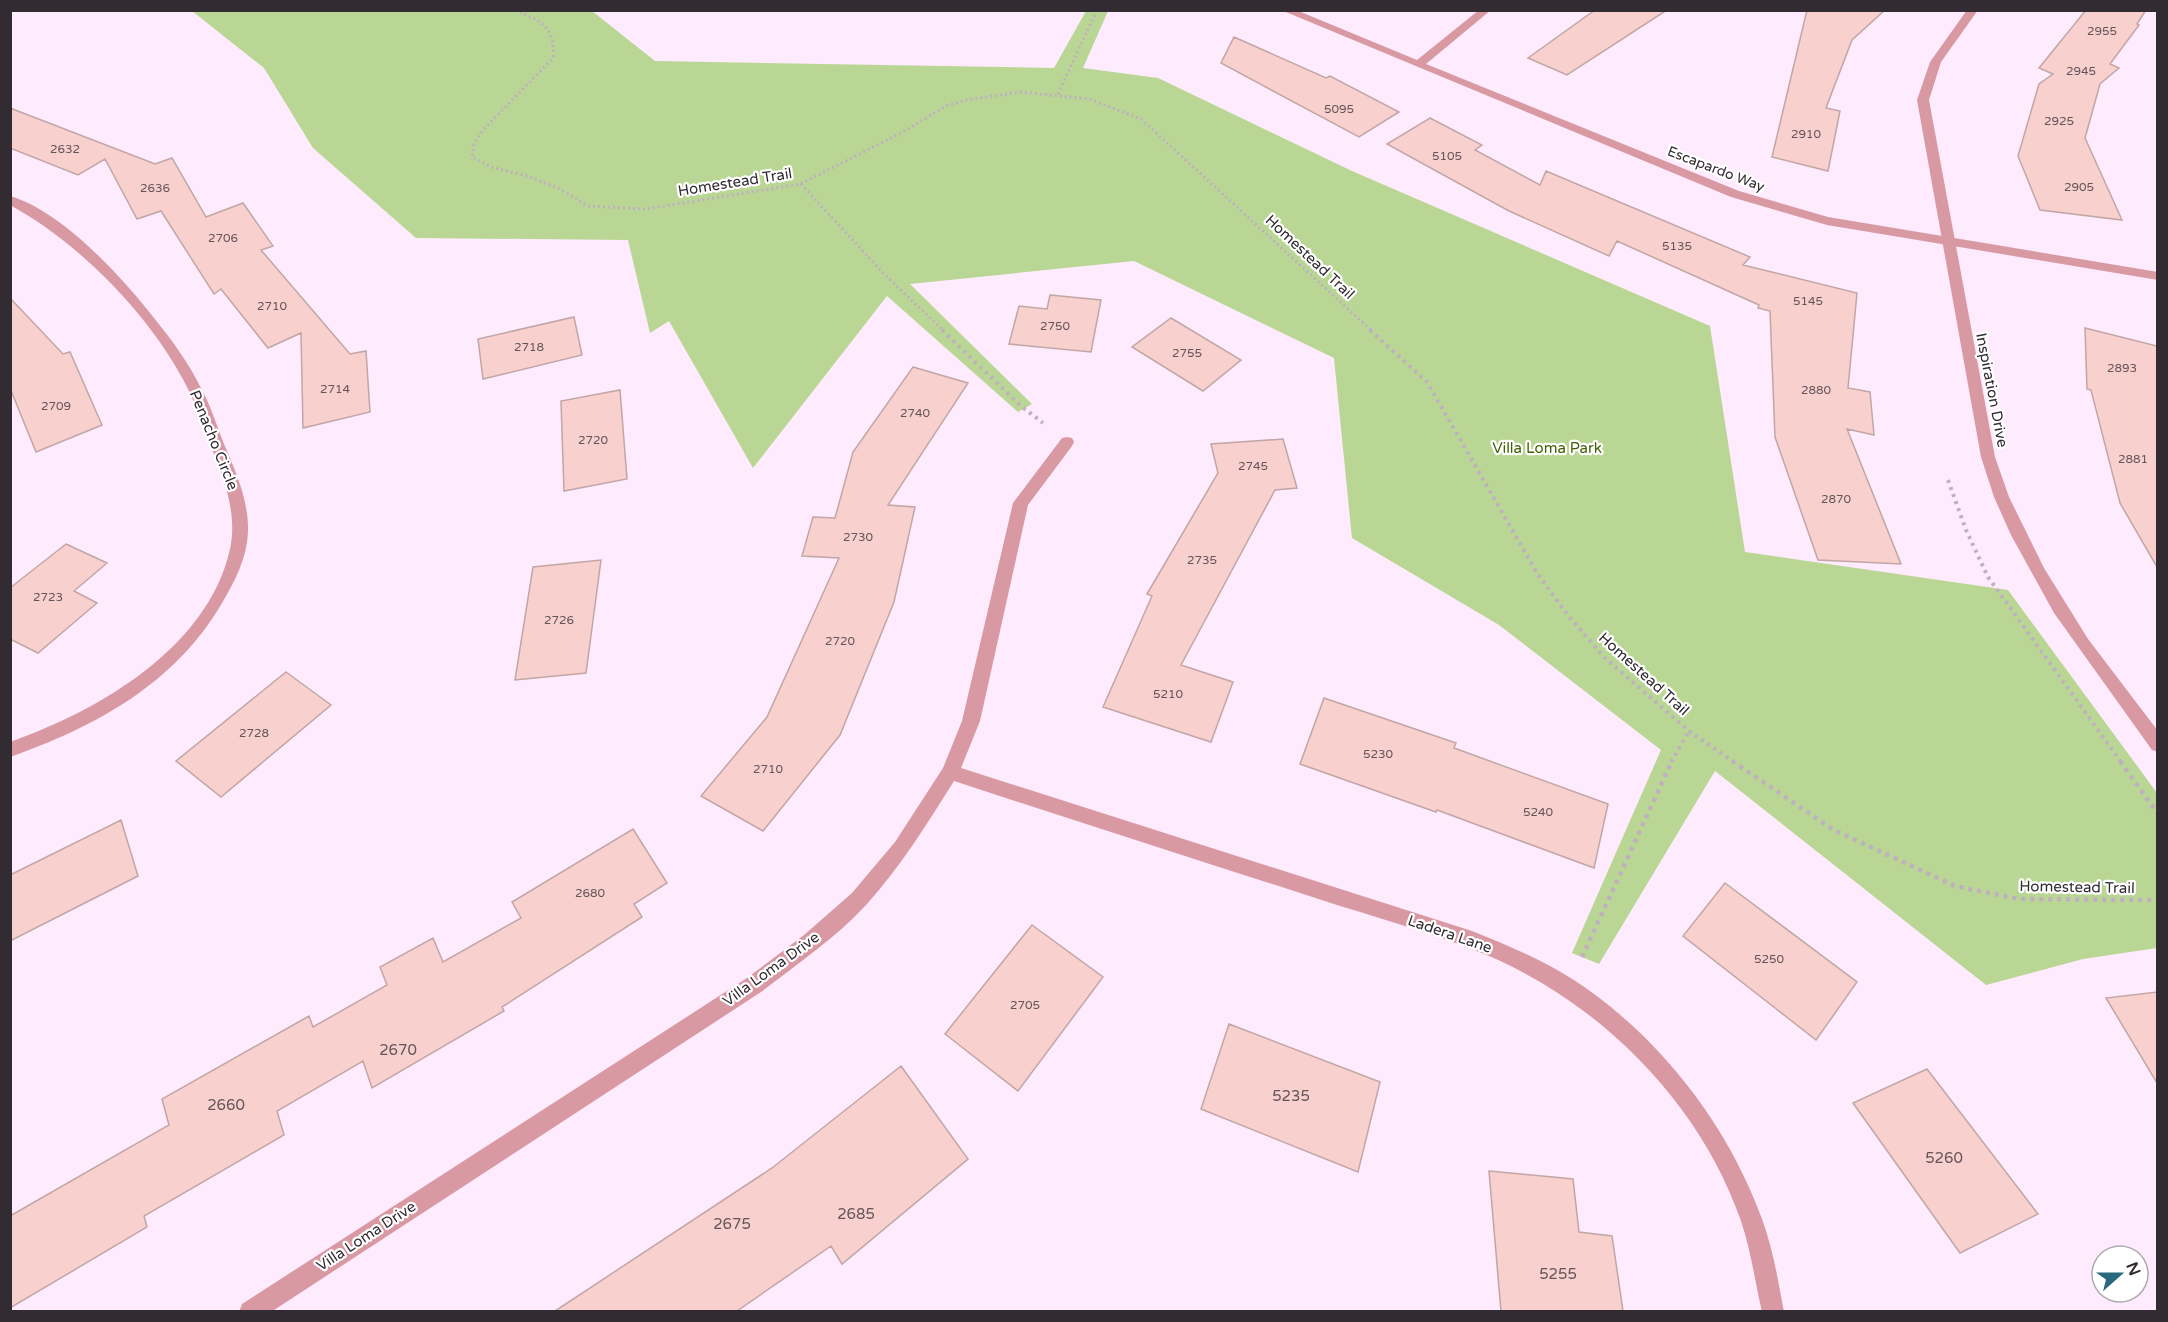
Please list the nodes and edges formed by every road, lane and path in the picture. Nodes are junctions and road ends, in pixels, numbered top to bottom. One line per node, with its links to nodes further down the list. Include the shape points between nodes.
1 (515, 10): 8 (path, Homestead Trail, via 549,29 555,44 553,58 483,130 474,144 472,157 558,188 588,206 618,209 645,209)
2 (1097, 10): 7 (path)
3 (1286, 10): 6 (street, Escapardo Way)
4 (1486, 10): 6 (street)
5 (1973, 10): 10 (street, Inspiration Drive, via 1939,53 1929,73 1923,100)
6 (1420, 63): 10 (street, Escapardo Way, via 1735,194 1827,221)
7 (1058, 94): 8 (path, Homestead Trail, via 1021,92 966,99); 14 (path, Homestead Trail, via 1089,99 1141,119 1427,382 1537,573 1569,618 1605,657)
8 (800, 184): 12 (path, via 883,273 1021,406)
9 (10, 200): 16 (street, Penacho Circle, via 30,209 83,249 141,308 193,385 236,492 240,528 234,565 217,600 193,634 151,677 95,714 43,740)
10 (1948, 242): 11 (street, Escapardo Way); 15 (street, Inspiration Drive, via 1988,457 2002,503 2033,565 2072,629)
11 (2157, 276)
12 (1067, 442): 17 (street, Villa Loma Drive, via 1021,503 971,721)
13 (1948, 480): 18 (path, via 1989,577)
14 (1689, 731): 19 (path, Homestead Trail, via 1834,830 1955,886 2019,899); 20 (path, via 1662,777)
15 (2157, 745)
16 (10, 750)
17 (950, 772): 20 (street, Ladera Lane, via 1472,940 1521,961); 21 (street, Villa Loma Drive, via 901,848 866,890 811,942 754,985)
18 (2157, 814)
19 (2157, 900)
20 (1568, 988): 22 (street, Ladera Lane, via 1662,1070 1701,1122 1735,1182 1762,1256)
21 (250, 1311)
22 (1773, 1311)

